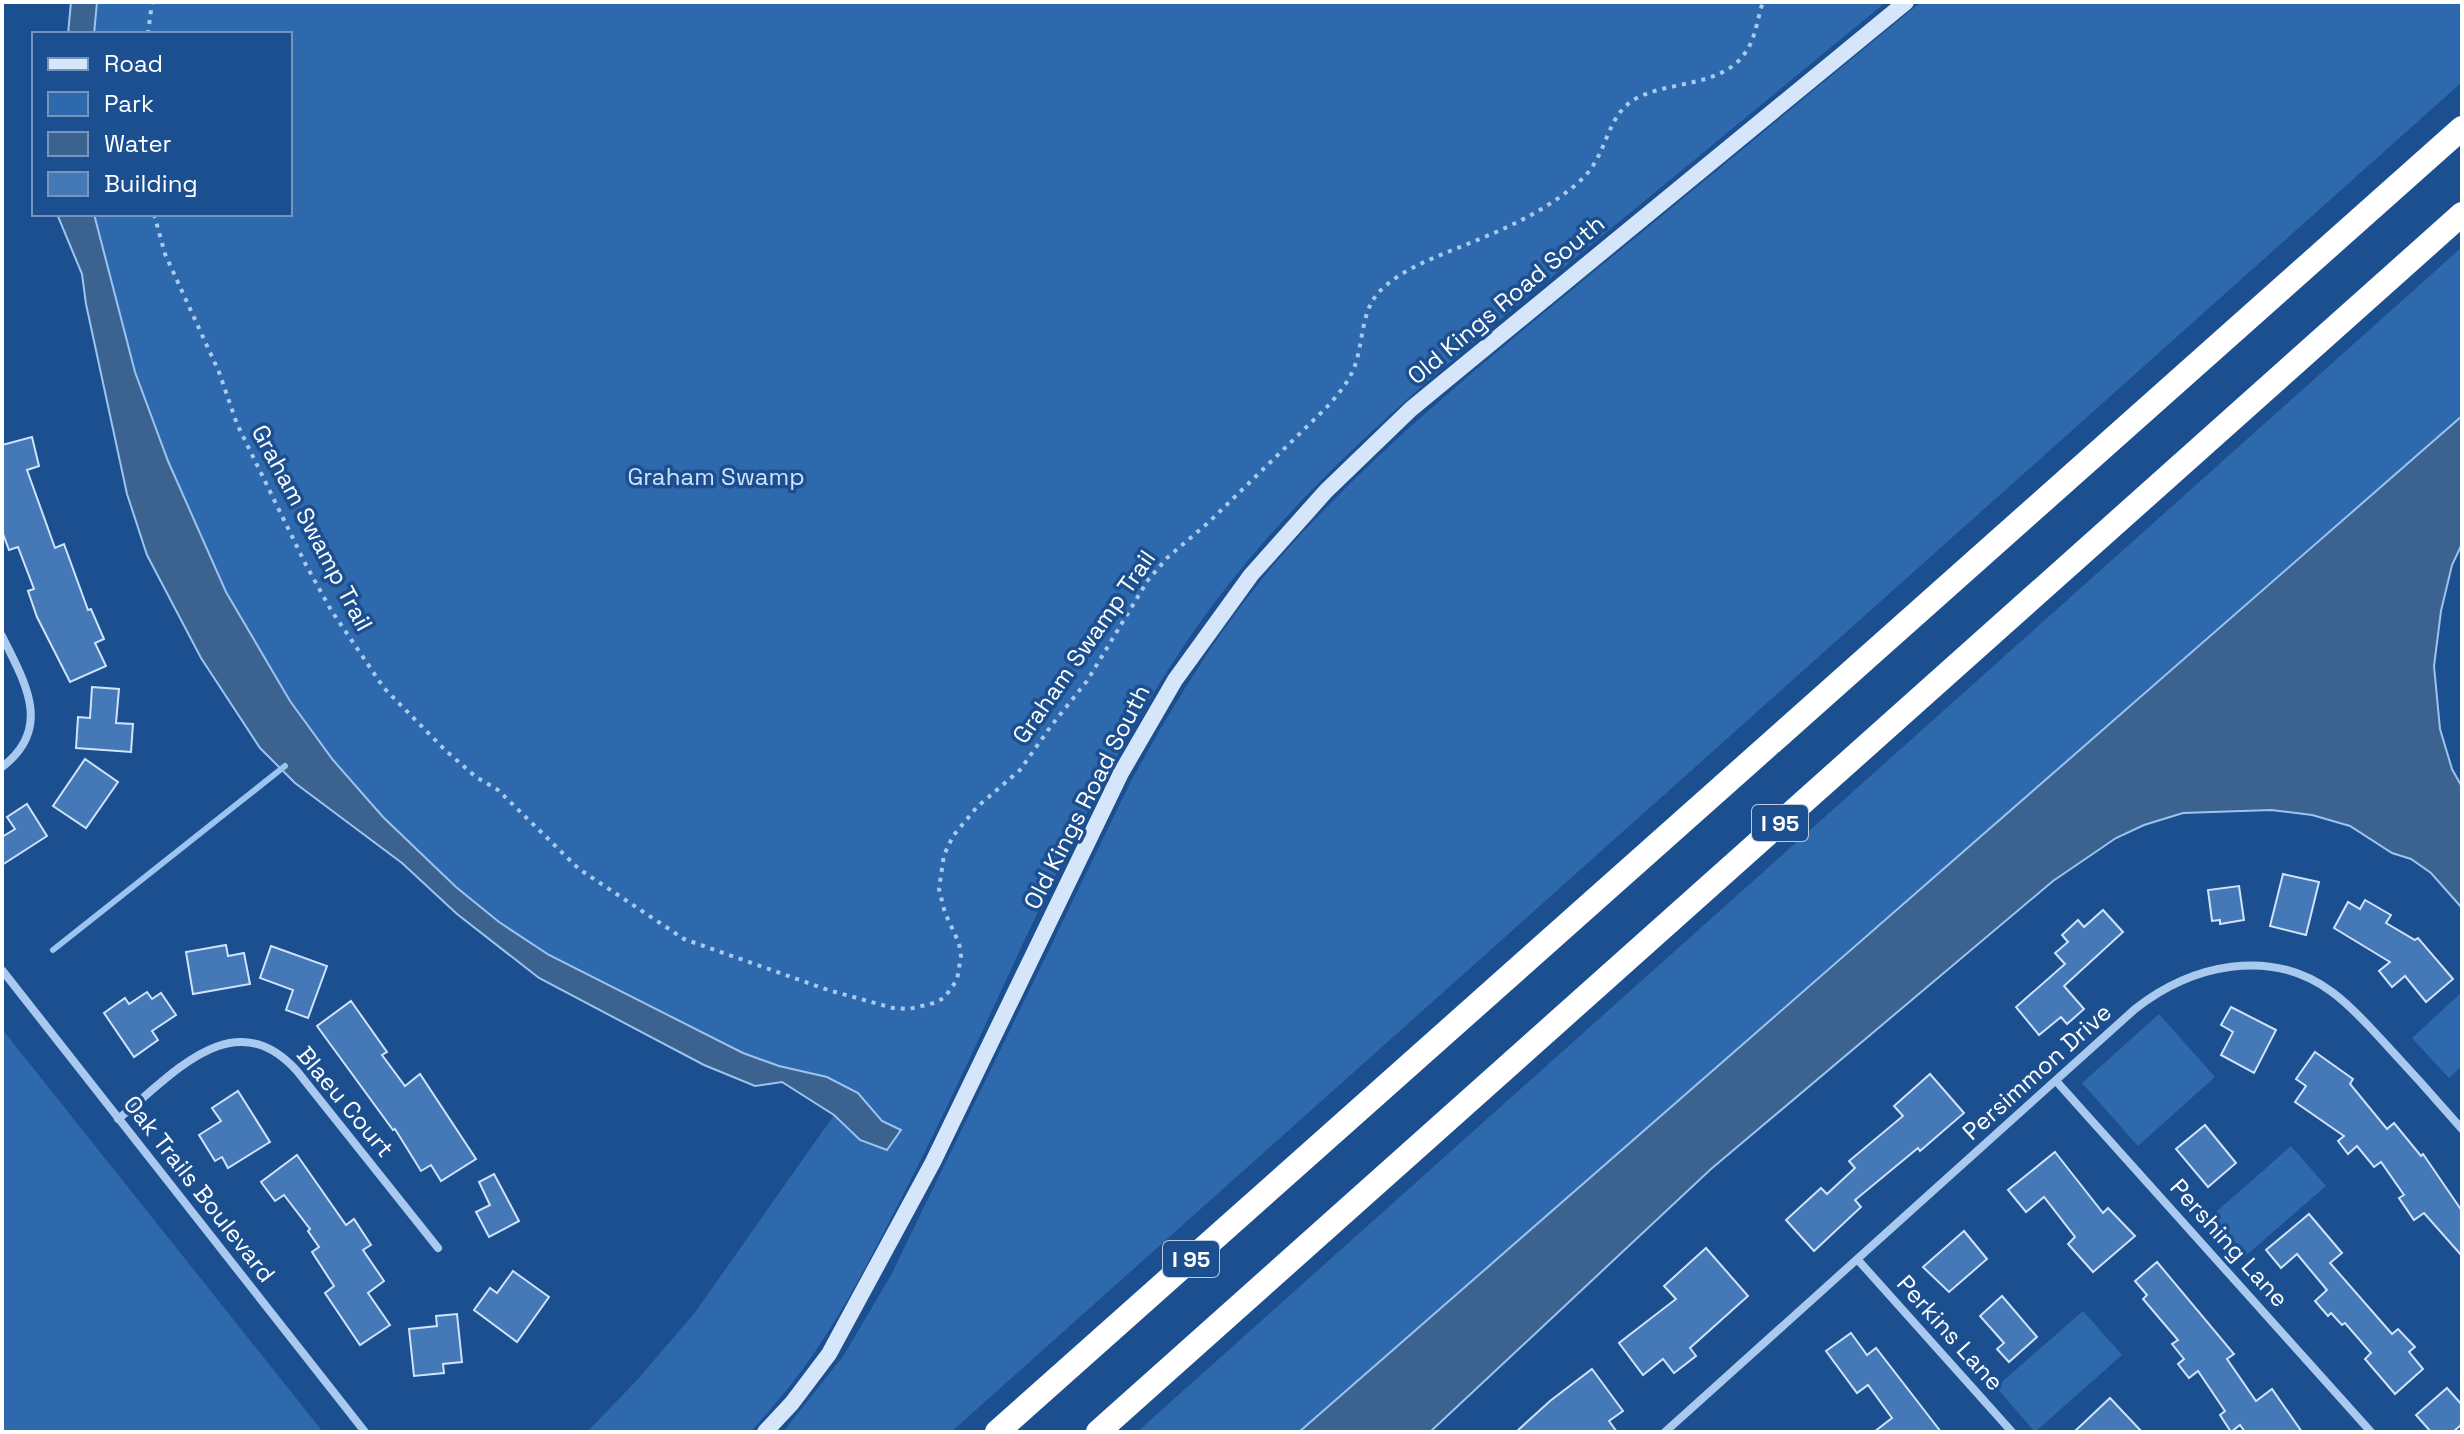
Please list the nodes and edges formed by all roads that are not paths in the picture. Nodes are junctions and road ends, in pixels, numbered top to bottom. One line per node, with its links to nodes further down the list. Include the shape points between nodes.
1 (1906, 2): 13 (street, Old Kings Road South, via 1411,409 1326,491 1251,575 1175,680 1121,773 933,1162 829,1354)
2 (2462, 128): 14 (highway, I 95)
3 (2462, 214): 15 (highway, I 95)
4 (2, 636): 5 (street, via 29,694 31,715 21,748)
5 (2, 767)
6 (2, 970): 8 (street, Oak Trails Boulevard)
7 (2057, 1082): 9 (street, Persimmon Drive, via 2135,1009 2176,981 2223,968 2273,968 2317,982 2341,999); 11 (street, Persimmon Drive); 18 (street, Pershing Lane)
8 (118, 1119): 10 (street, Blaeu Court, via 212,1047 231,1041 267,1046 297,1071); 12 (street, Oak Trails Boulevard)
9 (2462, 1129)
10 (438, 1248)
11 (1858, 1260): 16 (street, Persimmon Drive); 17 (street, Perkins Lane)
12 (365, 1432)
13 (765, 1432)
14 (997, 1432)
15 (1098, 1432)
16 (1665, 1432)
17 (2012, 1432)
18 (2371, 1432)

